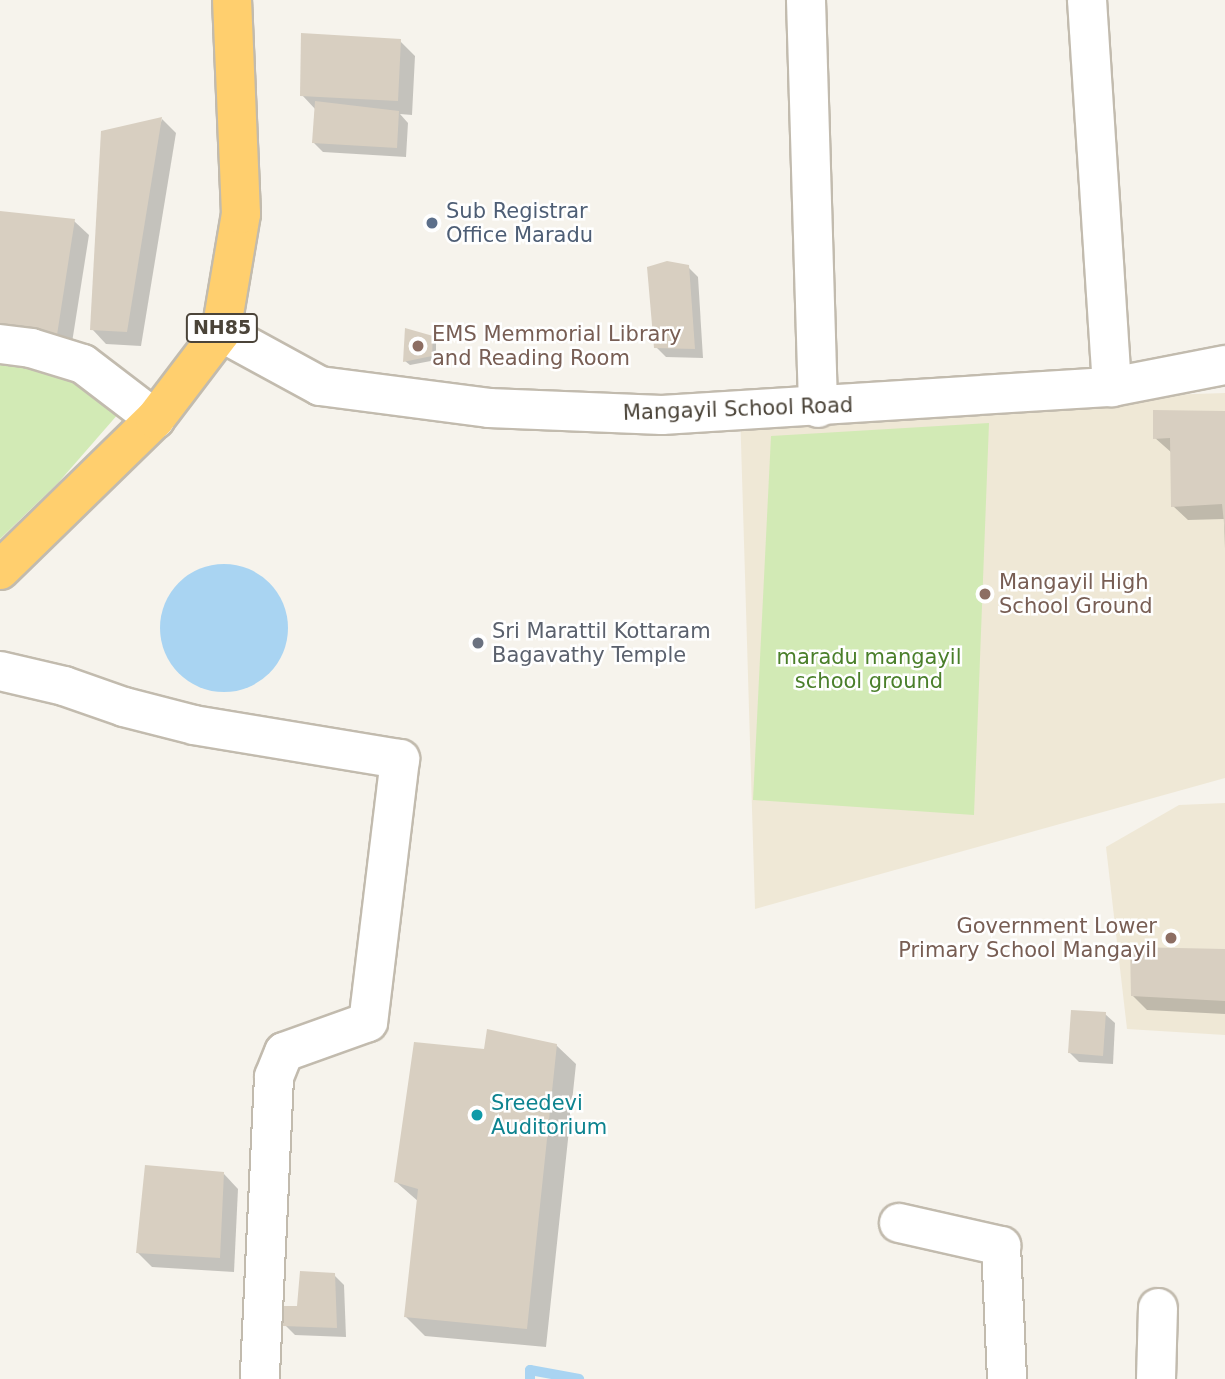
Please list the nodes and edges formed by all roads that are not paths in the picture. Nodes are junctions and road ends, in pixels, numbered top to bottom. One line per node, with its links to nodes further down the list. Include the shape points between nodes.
1 (232, 0): 4 (highway, NH85, via 240,214)
2 (806, 0): 8 (street)
3 (1087, 0): 7 (street)
4 (221, 332): 8 (street, Mangayil School Road, via 320,386 489,408 662,415); 9 (highway, NH85)
5 (0, 344): 9 (street, via 83,364)
6 (1225, 365): 7 (street, Mangayil School Road)
7 (1112, 387): 8 (street, Mangayil School Road)
8 (818, 408)
9 (155, 419): 10 (highway, NH85)
10 (0, 570)
11 (0, 671): 14 (street, via 194,725 400,759 368,1022 284,1052 274,1077)
12 (899, 1223): 15 (street, via 1001,1246)
13 (1158, 1308): 16 (street)
14 (260, 1379)
15 (1007, 1379)
16 (1156, 1379)

